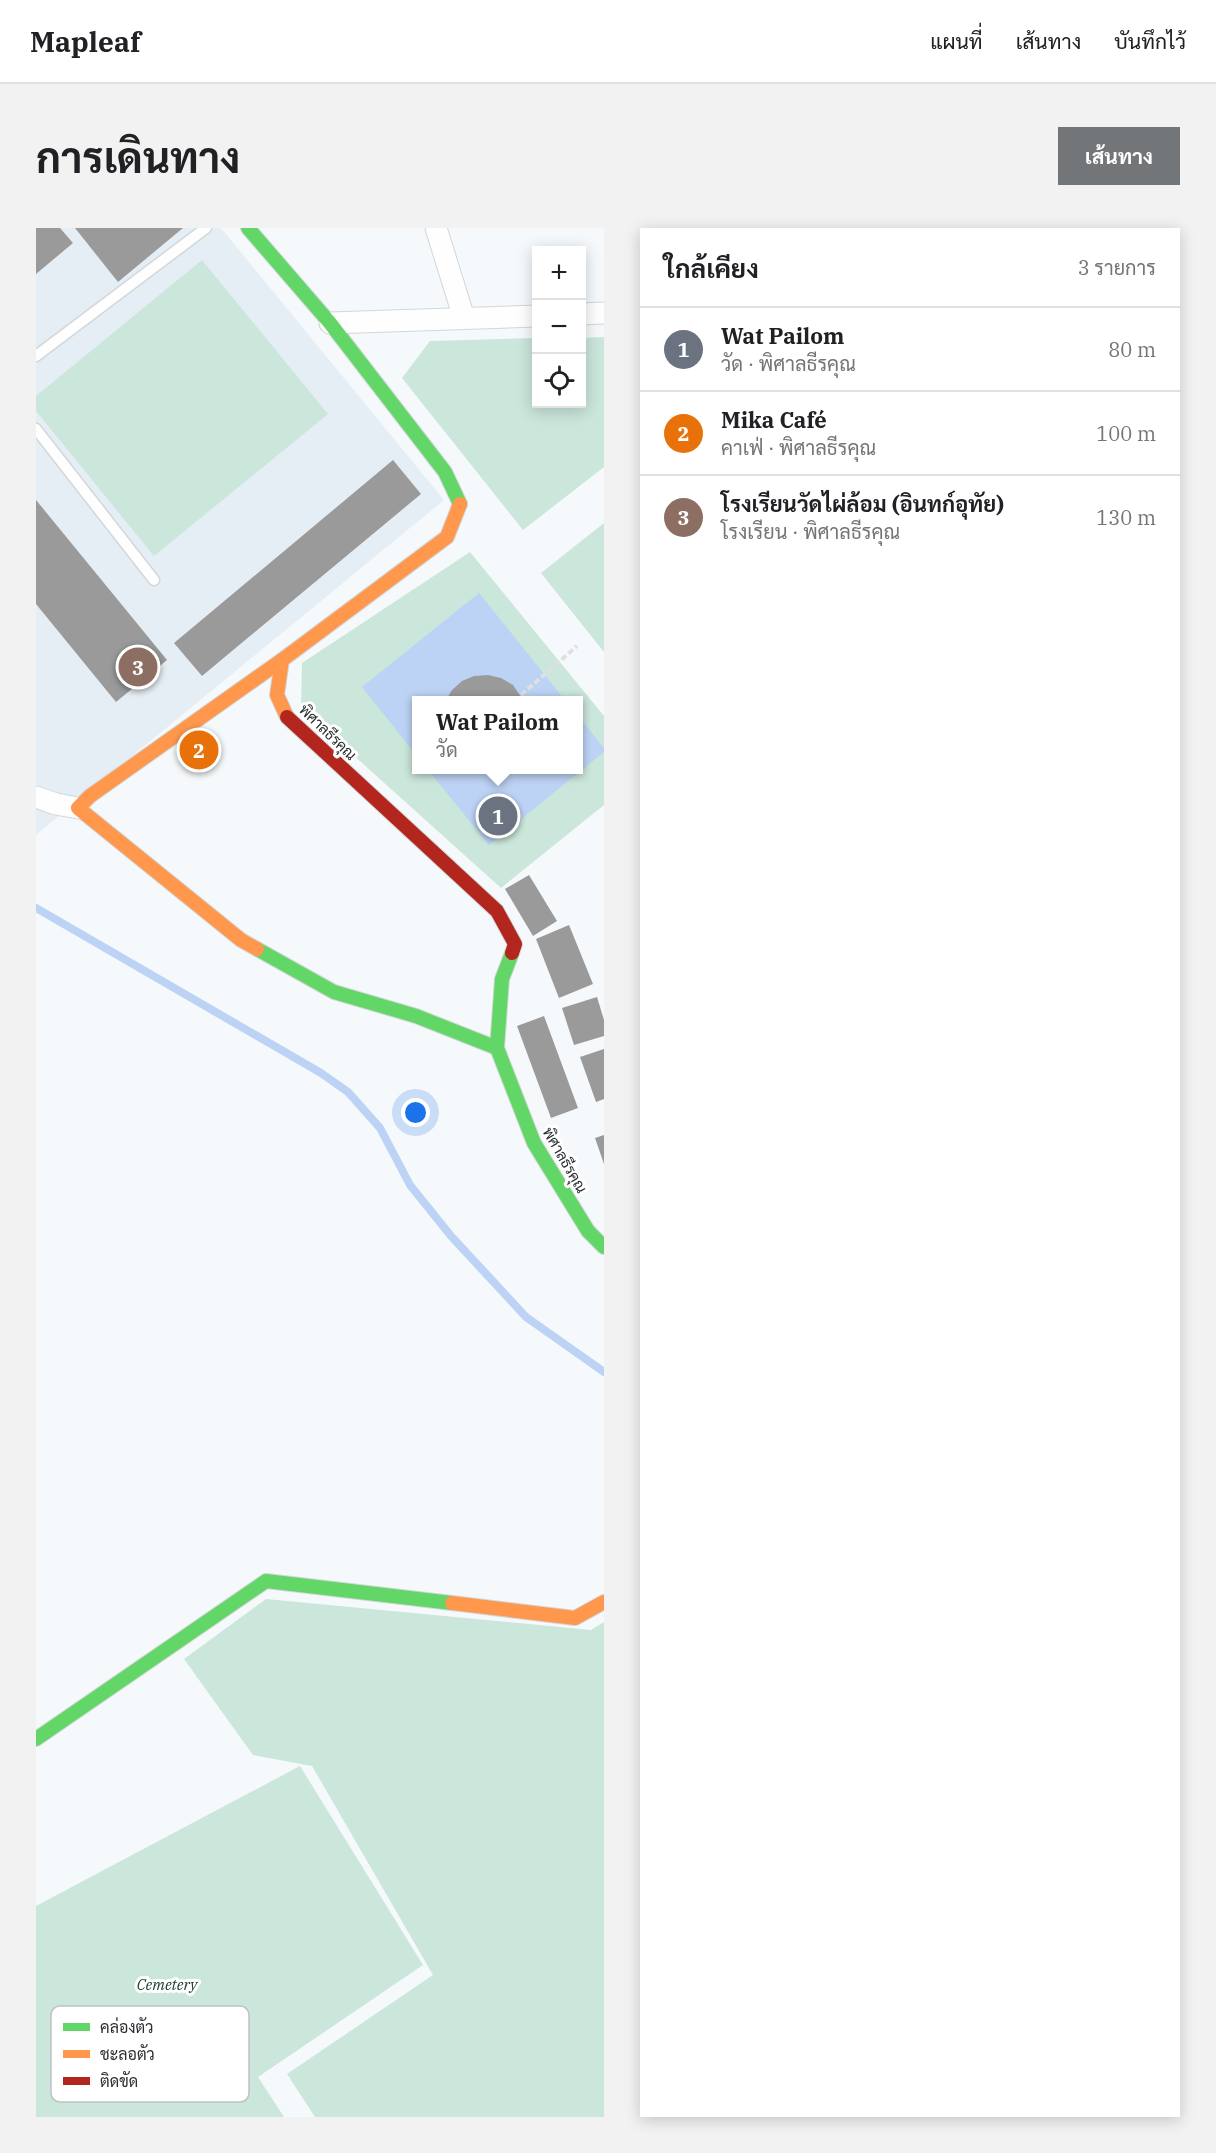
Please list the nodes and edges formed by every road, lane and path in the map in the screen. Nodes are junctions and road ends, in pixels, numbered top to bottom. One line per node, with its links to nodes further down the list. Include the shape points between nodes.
1 (206, 228): 9 (lane)
2 (248, 228): 8 (street)
3 (436, 228): 7 (street)
4 (604, 313): 5 (street)
5 (586, 314)
6 (532, 316): 7 (street)
7 (464, 318): 8 (street)
8 (330, 323): 13 (street, via 446,472 460,504 447,537)
9 (36, 356)
10 (36, 429): 11 (lane)
11 (154, 580)
12 (577, 646): 14 (path)
13 (282, 660): 16 (street); 17 (street, พิศาลธีรคุณ, via 277,694 288,720 497,911 515,944 502,979)
14 (521, 695)
15 (36, 797): 16 (street)
16 (78, 808): 17 (street, via 241,940 334,992 416,1016)
17 (497, 1048): 18 (street, พิศาลธีรคุณ, via 534,1143 588,1231)
18 (604, 1247)
19 (604, 1602): 20 (street, via 575,1618 266,1581)
20 (36, 1739)

